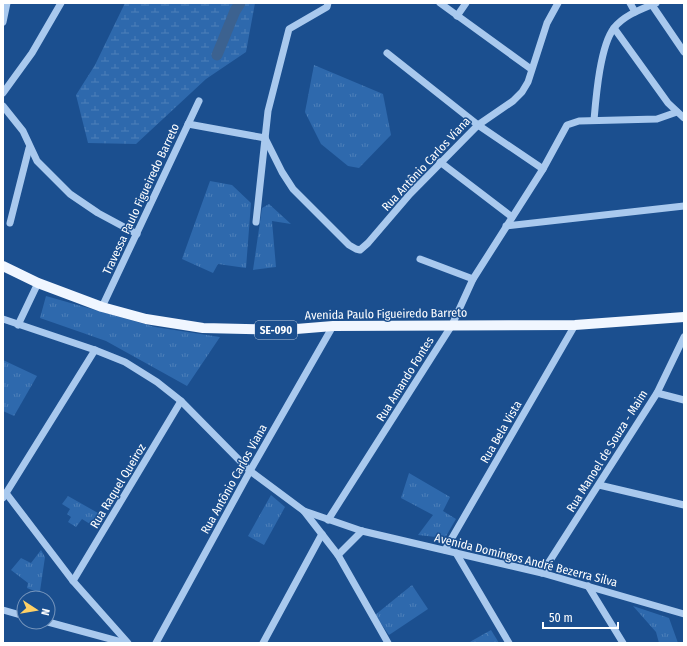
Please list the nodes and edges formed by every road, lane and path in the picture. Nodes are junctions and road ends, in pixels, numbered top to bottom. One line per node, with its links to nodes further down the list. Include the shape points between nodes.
1 (7, 3): 11 (street)
2 (61, 3): 16 (street, via 32,53)
3 (328, 3): 24 (street, via 289,29 271,93)
4 (440, 3): 10 (street)
5 (466, 3): 10 (street)
6 (558, 3): 15 (street, Rua Antônio Carlos Viana, via 547,23)
7 (630, 3): 9 (street)
8 (654, 4): 9 (street); 13 (street)
9 (635, 12): 12 (street)
10 (457, 16): 15 (street)
11 (3, 22)
12 (614, 28): 19 (street); 21 (street, via 603,61)
13 (684, 52)
14 (387, 53): 23 (street)
15 (531, 69): 23 (street, Rua Antônio Carlos Viana, via 525,87 517,97)
16 (3, 93)
17 (199, 101): 22 (street, Travessa Paulo Figueiredo Barreto)
18 (3, 106): 25 (street, via 23,131)
19 (677, 112): 20 (street); 21 (street, via 657,119)
20 (684, 118)
21 (594, 120): 27 (street, Rua Amando Fontes, via 569,123)
22 (188, 124): 24 (street); 33 (street, Travessa Paulo Figueiredo Barreto)
23 (478, 125): 26 (street, Rua Antônio Carlos Viana); 27 (street)
24 (265, 138): 26 (street, Rua Antônio Carlos Viana, via 293,189 349,246 360,250); 30 (street)
25 (29, 148): 31 (street); 33 (street, via 37,161 70,194)
26 (440, 162): 29 (street)
27 (543, 169): 29 (street, Rua Amando Fontes)
28 (684, 206): 32 (street)
29 (512, 217): 32 (street, Rua Amando Fontes)
30 (256, 222)
31 (10, 223)
32 (506, 226): 36 (street, Rua Amando Fontes)
33 (137, 234): 38 (street, Travessa Paulo Figueiredo Barreto)
34 (420, 259): 36 (street)
35 (3, 266): 37 (main road, Avenida Paulo Figueiredo Barreto / SE-090)
36 (473, 279): 44 (street, Rua Amando Fontes)
37 (38, 283): 38 (main road, Avenida Paulo Figueiredo Barreto / SE-090); 41 (street)
38 (102, 307): 43 (main road, Avenida Paulo Figueiredo Barreto / SE-090, via 146,319 203,328 284,330)
39 (684, 317): 42 (main road, Avenida Paulo Figueiredo Barreto / SE-090)
40 (3, 319): 41 (street)
41 (18, 325): 46 (street)
42 (575, 325): 44 (main road, Avenida Paulo Figueiredo Barreto / SE-090); 58 (street, Rua Bela Vista)
43 (334, 326): 44 (main road, Avenida Paulo Figueiredo Barreto / SE-090); 50 (street, Rua Antônio Carlos Viana)
44 (452, 326): 55 (street, Rua Amando Fontes)
45 (684, 337): 47 (street, Rua Manoel de Souza - Maim)
46 (95, 350): 49 (street, via 137,369); 52 (street)
47 (657, 394): 48 (street); 51 (street, Rua Manoel de Souza - Maim)
48 (684, 400)
49 (181, 401): 50 (street); 62 (street, Rua Raquel Queiroz)
50 (250, 471): 54 (street); 70 (street, Rua Antônio Carlos Viana)
51 (599, 485): 53 (street); 61 (street, Rua Manoel de Souza - Maim)
52 (4, 496): 62 (street)
53 (684, 505)
54 (304, 511): 55 (street, Avenida Domingos André Bezerra Silva); 57 (street)
55 (328, 520): 56 (street, Avenida Domingos André Bezerra Silva)
56 (362, 531): 58 (street, Avenida Domingos André Bezerra Silva); 60 (street)
57 (322, 534): 60 (street); 71 (street)
58 (445, 550): 59 (street, Avenida Domingos André Bezerra Silva)
59 (456, 553): 61 (street, Avenida Domingos André Bezerra Silva); 74 (street)
60 (338, 555): 68 (street)
61 (542, 573): 63 (street, Avenida Domingos André Bezerra Silva)
62 (73, 581): 69 (street)
63 (588, 586): 66 (street, Avenida Domingos André Bezerra Silva); 75 (street)
64 (3, 610): 65 (street)
65 (16, 614)
66 (684, 614)
67 (56, 624): 69 (street)
68 (383, 636): 72 (street); 73 (street)
69 (126, 643)
70 (156, 643)
71 (263, 643)
72 (379, 643)
73 (388, 643)
74 (509, 643)
75 (623, 643)

